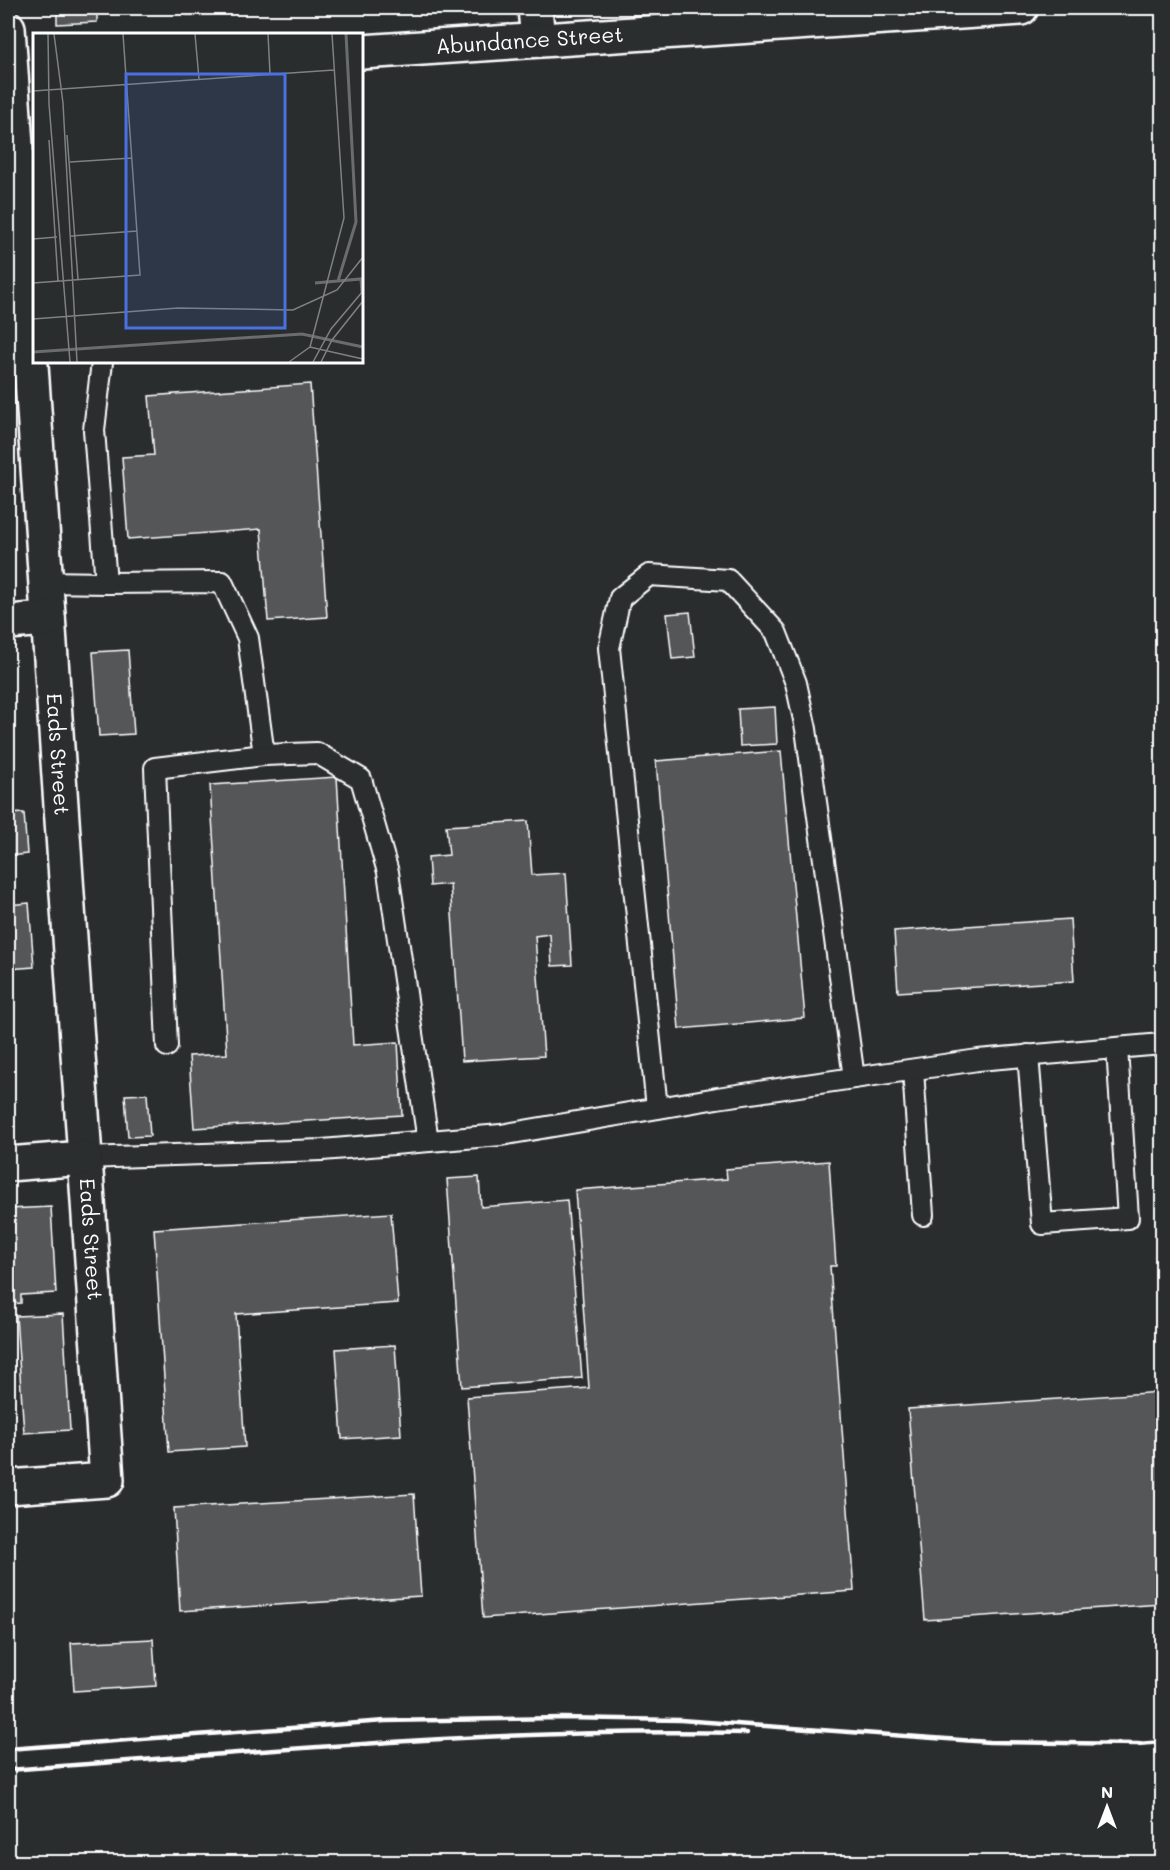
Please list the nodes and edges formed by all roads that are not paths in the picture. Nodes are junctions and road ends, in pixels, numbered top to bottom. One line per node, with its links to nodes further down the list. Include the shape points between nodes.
1 (535, 8): 4 (street)
2 (1021, 8): 4 (street, Abundance Street)
3 (8, 28): 6 (street, Eads Street)
4 (538, 40): 5 (street, Abundance Street)
5 (363, 52)
6 (18, 77): 7 (street, Eads Street)
7 (33, 358)
8 (33, 363): 10 (street, Eads Street)
9 (102, 363): 11 (lane, via 94,430)
10 (45, 582): 11 (lane); 12 (street, Eads Street)
11 (106, 583): 14 (lane, via 222,582 248,639)
12 (48, 619): 13 (street); 23 (street, Eads Street)
13 (8, 622)
14 (264, 754): 16 (lane, via 155,768); 22 (lane, via 317,753 361,779 388,872)
15 (1162, 1044): 17 (lane)
16 (167, 1046)
17 (1117, 1048): 18 (lane); 18 (lane, via 1128,1218 1117,1219 1042,1224)
18 (1028, 1055): 19 (lane)
19 (913, 1070): 20 (lane); 25 (lane)
20 (854, 1078): 21 (lane); 21 (lane, via 806,729 796,682 776,632 728,580 649,575 620,598 609,648)
21 (657, 1108): 22 (lane, via 501,1135)
22 (428, 1141): 23 (lane, via 322,1150)
23 (84, 1158): 24 (street); 26 (street, Eads Street, via 107,1480)
24 (8, 1164)
25 (923, 1215)
26 (8, 1486)

